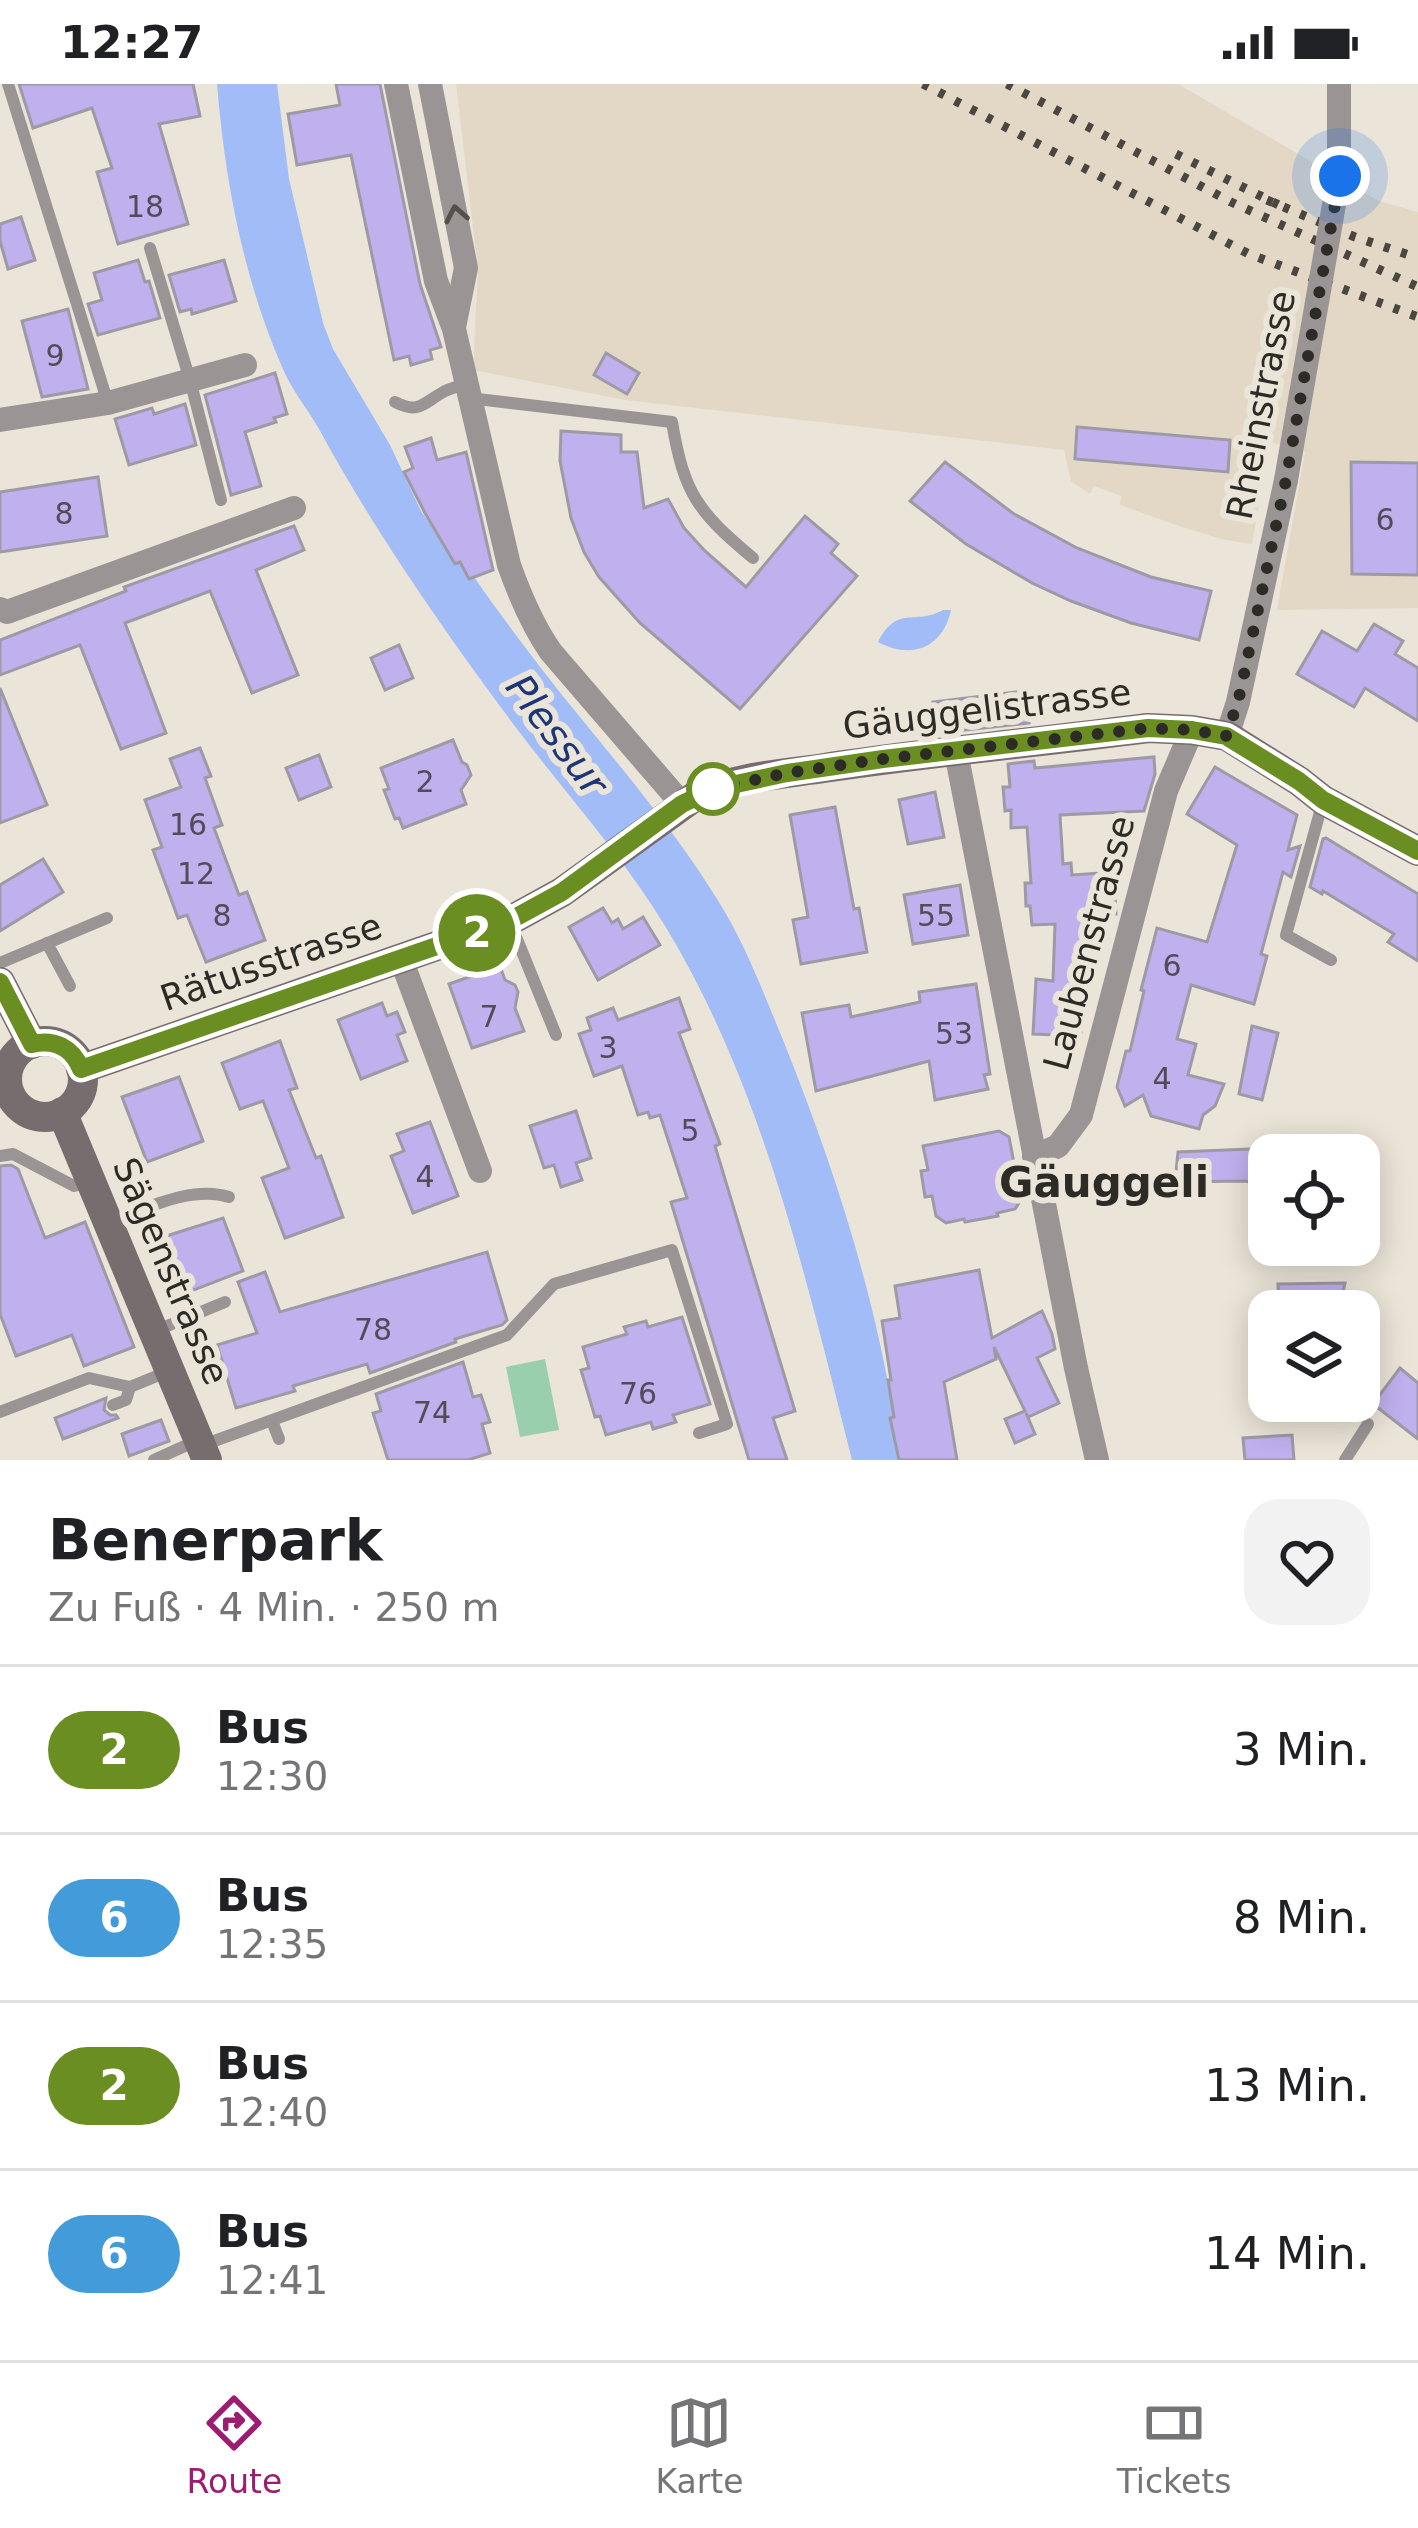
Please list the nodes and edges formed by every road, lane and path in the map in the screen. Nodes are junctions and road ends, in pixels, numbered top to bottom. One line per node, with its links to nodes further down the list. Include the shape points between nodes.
1 (8, 84): 11 (lane)
2 (396, 84): 6 (street, via 436,281)
3 (430, 84): 6 (street, one-way to 3, via 466,268)
4 (1339, 84): 18 (street, Rheinstrasse, bridge, via 1340,176 1286,480)
5 (150, 248): 8 (lane)
6 (454, 329): 9 (street)
7 (245, 365): 8 (street)
8 (190, 380): 11 (street); 13 (lane)
9 (468, 391): 10 (lane, via 448,389 419,407); 15 (lane, via 672,422 691,494); 21 (street, via 509,565 538,634)
10 (395, 402)
11 (108, 404): 12 (street)
12 (0, 420)
13 (221, 500)
14 (294, 508): 16 (street)
15 (753, 558)
16 (0, 609)
17 (1192, 730): 18 (street, Gäuggelistrasse); 19 (street, Gäuggelistrasse, via 1148,728); 38 (street, Laubenstrasse, via 1166,791 1081,1115 1058,1146)
18 (1226, 736): 20 (street, Gäuggelistrasse)
19 (956, 752): 21 (street, Gäuggelistrasse, via 767,777 713,789); 38 (street)
20 (1323, 800): 22 (street, Gäuggelistrasse); 28 (lane, via 1286,935)
21 (676, 809): 23 (street, Gäuggelistrasse)
22 (1418, 851)
23 (610, 857): 25 (street, Rätusstrasse)
24 (107, 918): 26 (lane)
25 (509, 921): 27 (street, Rätusstrasse); 32 (lane)
26 (47, 943): 29 (lane); 31 (lane)
27 (401, 959): 34 (street, Rätusstrasse); 39 (street)
28 (1330, 960)
29 (0, 963)
30 (0, 982): 33 (street)
31 (70, 986)
32 (556, 1035)
33 (32, 1044): 34 (street, via 62,1046); 35 (street, via 10,1064)
34 (81, 1069): 36 (street, via 79,1094)
35 (5, 1095): 36 (street, via 42,1117)
36 (62, 1112): 40 (street, Sägenstrasse)
37 (0, 1156): 40 (lane, via 13,1154 74,1186)
38 (1034, 1157): 55 (street)
39 (480, 1171)
40 (92, 1182): 42 (street, Sägenstrasse)
41 (229, 1198): 42 (lane, via 196,1193)
42 (109, 1222): 44 (street, Sägenstrasse)
43 (225, 1302): 44 (lane)
44 (154, 1331): 45 (street, Sägenstrasse)
45 (170, 1370): 46 (lane); 53 (street, Sägenstrasse)
46 (130, 1387): 47 (lane); 48 (lane, via 89,1378)
47 (113, 1405)
48 (0, 1412)
49 (272, 1420): 51 (lane, via 507,1335 554,1284 671,1250 727,1424); 52 (lane); 53 (lane)
50 (1368, 1424): 56 (lane)
51 (699, 1432)
52 (279, 1439)
53 (203, 1448): 54 (lane)
54 (154, 1460)
55 (1097, 1460)
56 (1345, 1460)

